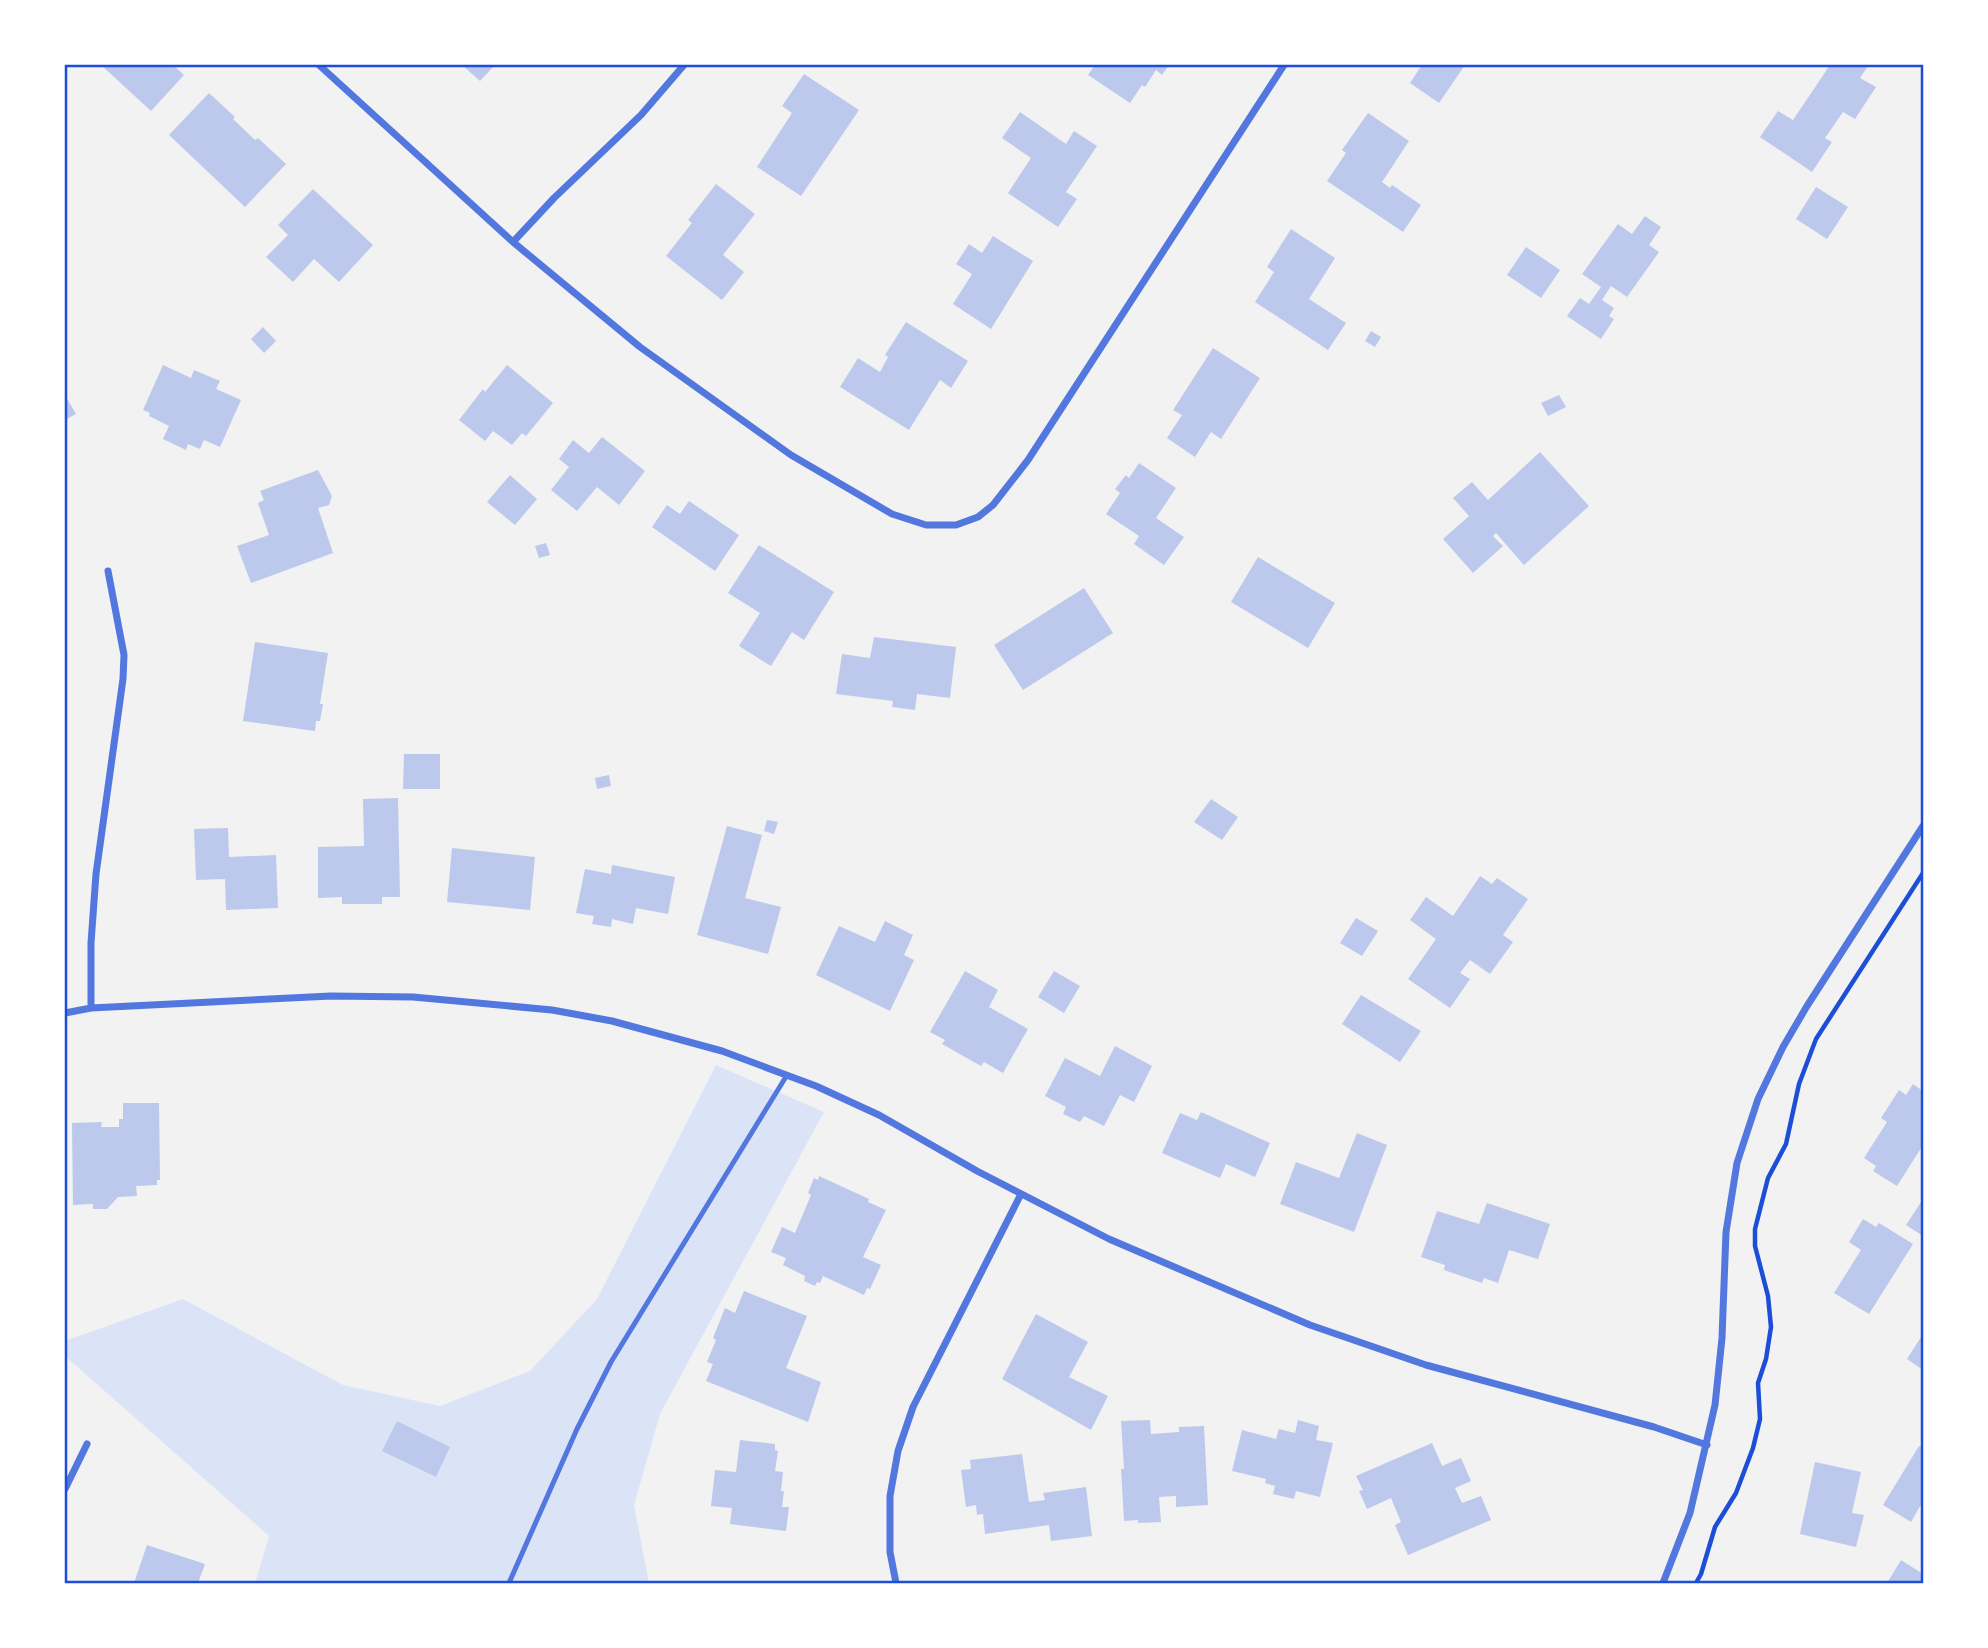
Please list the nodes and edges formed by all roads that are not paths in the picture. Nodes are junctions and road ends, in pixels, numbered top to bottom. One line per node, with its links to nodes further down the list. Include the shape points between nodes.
1 (319, 65): 4 (street)
2 (684, 65): 4 (street, via 641,115)
3 (1284, 65): 4 (street, via 1028,460 993,505 956,525 926,525 892,514 791,455 640,346)
4 (513, 242)
5 (108, 571): 7 (street, via 124,655 96,874)
6 (1923, 827): 12 (street, via 1807,1006 1758,1099 1737,1163 1726,1232 1722,1338)
7 (91, 1008): 8 (street); 9 (street, via 331,996 483,1002 612,1021 722,1051)
8 (65, 1013)
9 (787, 1075): 10 (street, via 879,1115); 14 (lane, via 611,1362)
10 (1021, 1194): 12 (street, via 1109,1239 1310,1325 1426,1365); 15 (street, via 913,1407 898,1451 890,1496 890,1552)
11 (87, 1444): 13 (street)
12 (1707, 1445): 16 (street, via 1690,1513)
13 (65, 1489)
14 (509, 1583)
15 (896, 1583)
16 (1663, 1583)

